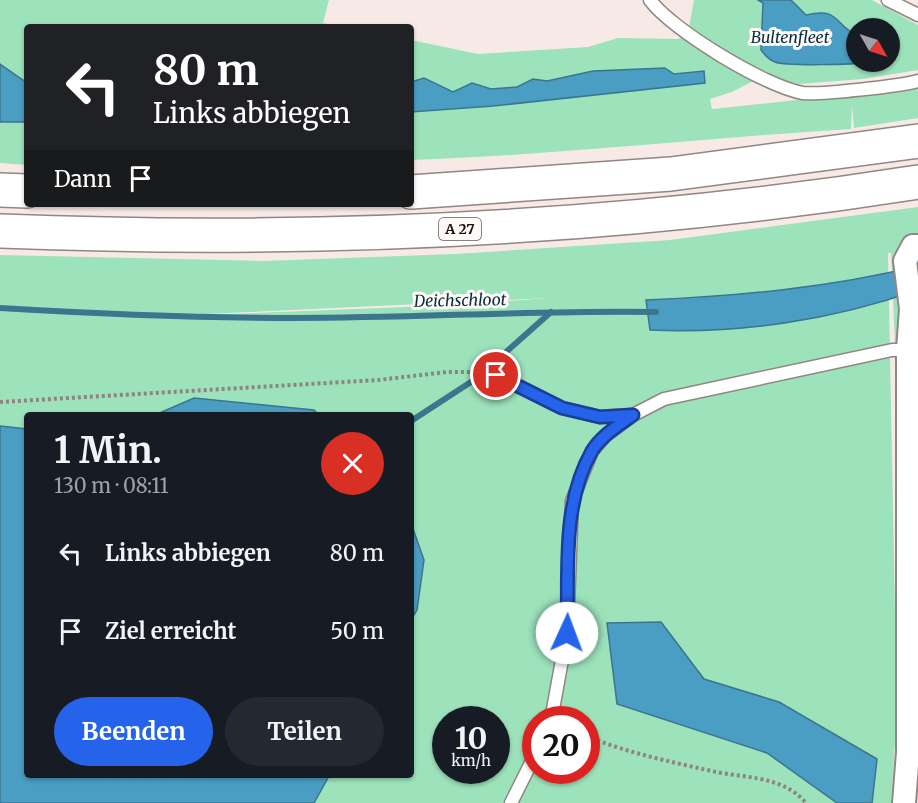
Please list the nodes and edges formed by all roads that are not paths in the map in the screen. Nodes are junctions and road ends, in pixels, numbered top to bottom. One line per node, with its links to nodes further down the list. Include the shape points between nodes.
1 (650, 0): 4 (lane, via 688,33 776,85 805,93)
2 (888, 0): 3 (lane)
3 (918, 15)
4 (918, 81)
5 (918, 141): 9 (highway, via 671,174)
6 (918, 182): 10 (highway, A 27, via 731,207 427,231 223,236)
7 (0, 190): 8 (highway)
8 (24, 191)
9 (414, 192)
10 (0, 231)
11 (912, 253): 12 (street)
12 (908, 350): 14 (lane, via 892,350 664,399); 18 (street, via 908,752)
13 (496, 375): 14 (lane, via 562,408 600,417)
14 (633, 415): 15 (lane, via 592,451 572,501 567,633)
15 (554, 706)
16 (522, 781): 17 (lane)
17 (511, 803)
18 (904, 803)

